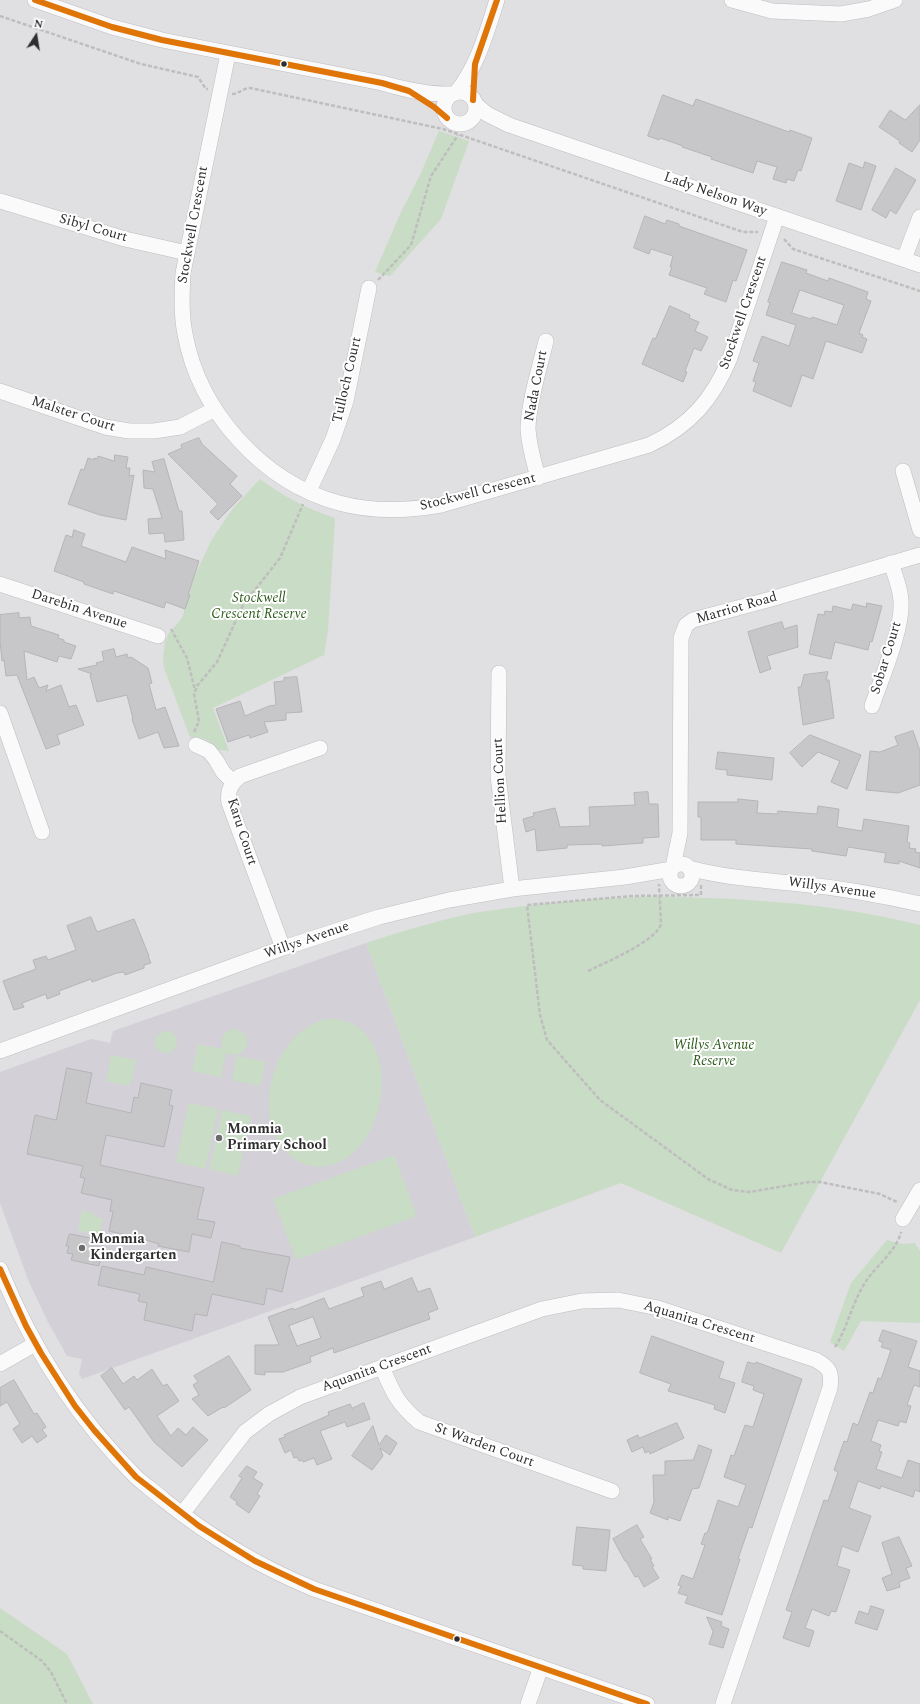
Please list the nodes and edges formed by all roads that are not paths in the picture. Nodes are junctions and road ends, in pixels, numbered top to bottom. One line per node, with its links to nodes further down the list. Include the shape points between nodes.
1 (35, 0): 5 (street, via 137,34)
2 (497, 0): 6 (street)
3 (732, 0): 4 (street, via 772,11 841,14 869,9)
4 (896, 0)
5 (228, 54): 7 (street, via 382,83); 16 (street, Stockwell Crescent)
6 (475, 64): 8 (street); 9 (street)
7 (409, 91): 8 (street, via 436,95); 10 (street)
8 (455, 94): 9 (street, via 465,94); 10 (street, via 449,96 444,104)
9 (474, 102): 11 (street, Lady Nelson Way, via 487,114); 12 (street, via 475,113)
10 (447, 118): 12 (street)
11 (509, 125): 12 (street, Lady Nelson Way); 14 (street, Lady Nelson Way)
12 (462, 129)
13 (0, 201): 16 (street, Sibyl Court, via 125,239)
14 (777, 216): 17 (street, Lady Nelson Way); 24 (street, Stockwell Crescent, via 730,358 705,404 680,428 659,440)
15 (920, 217): 17 (street)
16 (187, 253): 22 (street, Stockwell Crescent, via 182,287 185,335 197,373)
17 (904, 260): 18 (street, Lady Nelson Way)
18 (920, 265)
19 (369, 288): 25 (street, Tulloch Court, via 346,401)
20 (546, 341): 24 (street, Nada Court, via 528,428)
21 (0, 391): 22 (street, Malster Court, via 105,427 129,431 180,427)
22 (215, 409): 25 (street, Stockwell Crescent, via 250,451 272,469)
23 (903, 471): 26 (street)
24 (538, 478): 25 (street, Stockwell Crescent, via 441,505 417,509 358,507)
25 (309, 491)
26 (920, 530)
27 (920, 555): 28 (street, Marriot Road)
28 (891, 563): 32 (street, Sobar Court, via 900,594 901,612); 37 (street, Marriot Road, via 693,620 686,625 681,638)
29 (0, 584): 30 (street, Darebin Avenue)
30 (158, 637)
31 (499, 673): 44 (street, Hellion Court, via 498,776)
32 (872, 706)
33 (0, 713): 38 (street)
34 (196, 745): 36 (street, via 208,751 222,772)
35 (320, 748): 36 (street, Karu Court, via 246,773)
36 (233, 782): 46 (street, Karu Court, via 228,795 229,803)
37 (680, 833): 39 (street, Marriot Road); 40 (street, Marriot Road)
38 (44, 834)
39 (689, 867): 40 (street, via 682,864); 42 (street, Willys Avenue); 43 (street, via 692,874)
40 (672, 868): 41 (street, Willys Avenue); 43 (street, via 670,879)
41 (625, 877): 43 (street, Willys Avenue); 44 (street, Willys Avenue)
42 (744, 879): 43 (street, Willys Avenue, via 701,880); 45 (street, Willys Avenue, via 825,886)
43 (682, 884)
44 (512, 888): 46 (street, Willys Avenue, via 386,915)
45 (920, 904)
46 (282, 948): 47 (street, Willys Avenue)
47 (0, 1051)
48 (920, 1190): 49 (street)
49 (905, 1215)
50 (0, 1269): 51 (street)
51 (35, 1344): 52 (street); 55 (street, via 88,1424 137,1478)
52 (0, 1364)
53 (382, 1368): 54 (street, St Warden Court, via 394,1396 419,1422); 55 (street, Aquanita Crescent, via 300,1397 251,1427); 59 (street, Aquanita Crescent, via 542,1309 582,1301 611,1300 658,1308 816,1360 824,1365 829,1370 830,1388)
54 (612, 1491)
55 (182, 1514): 56 (street, via 243,1555 287,1578)
56 (541, 1667): 57 (street); 58 (street)
57 (528, 1704)
58 (647, 1704)
59 (723, 1704)

